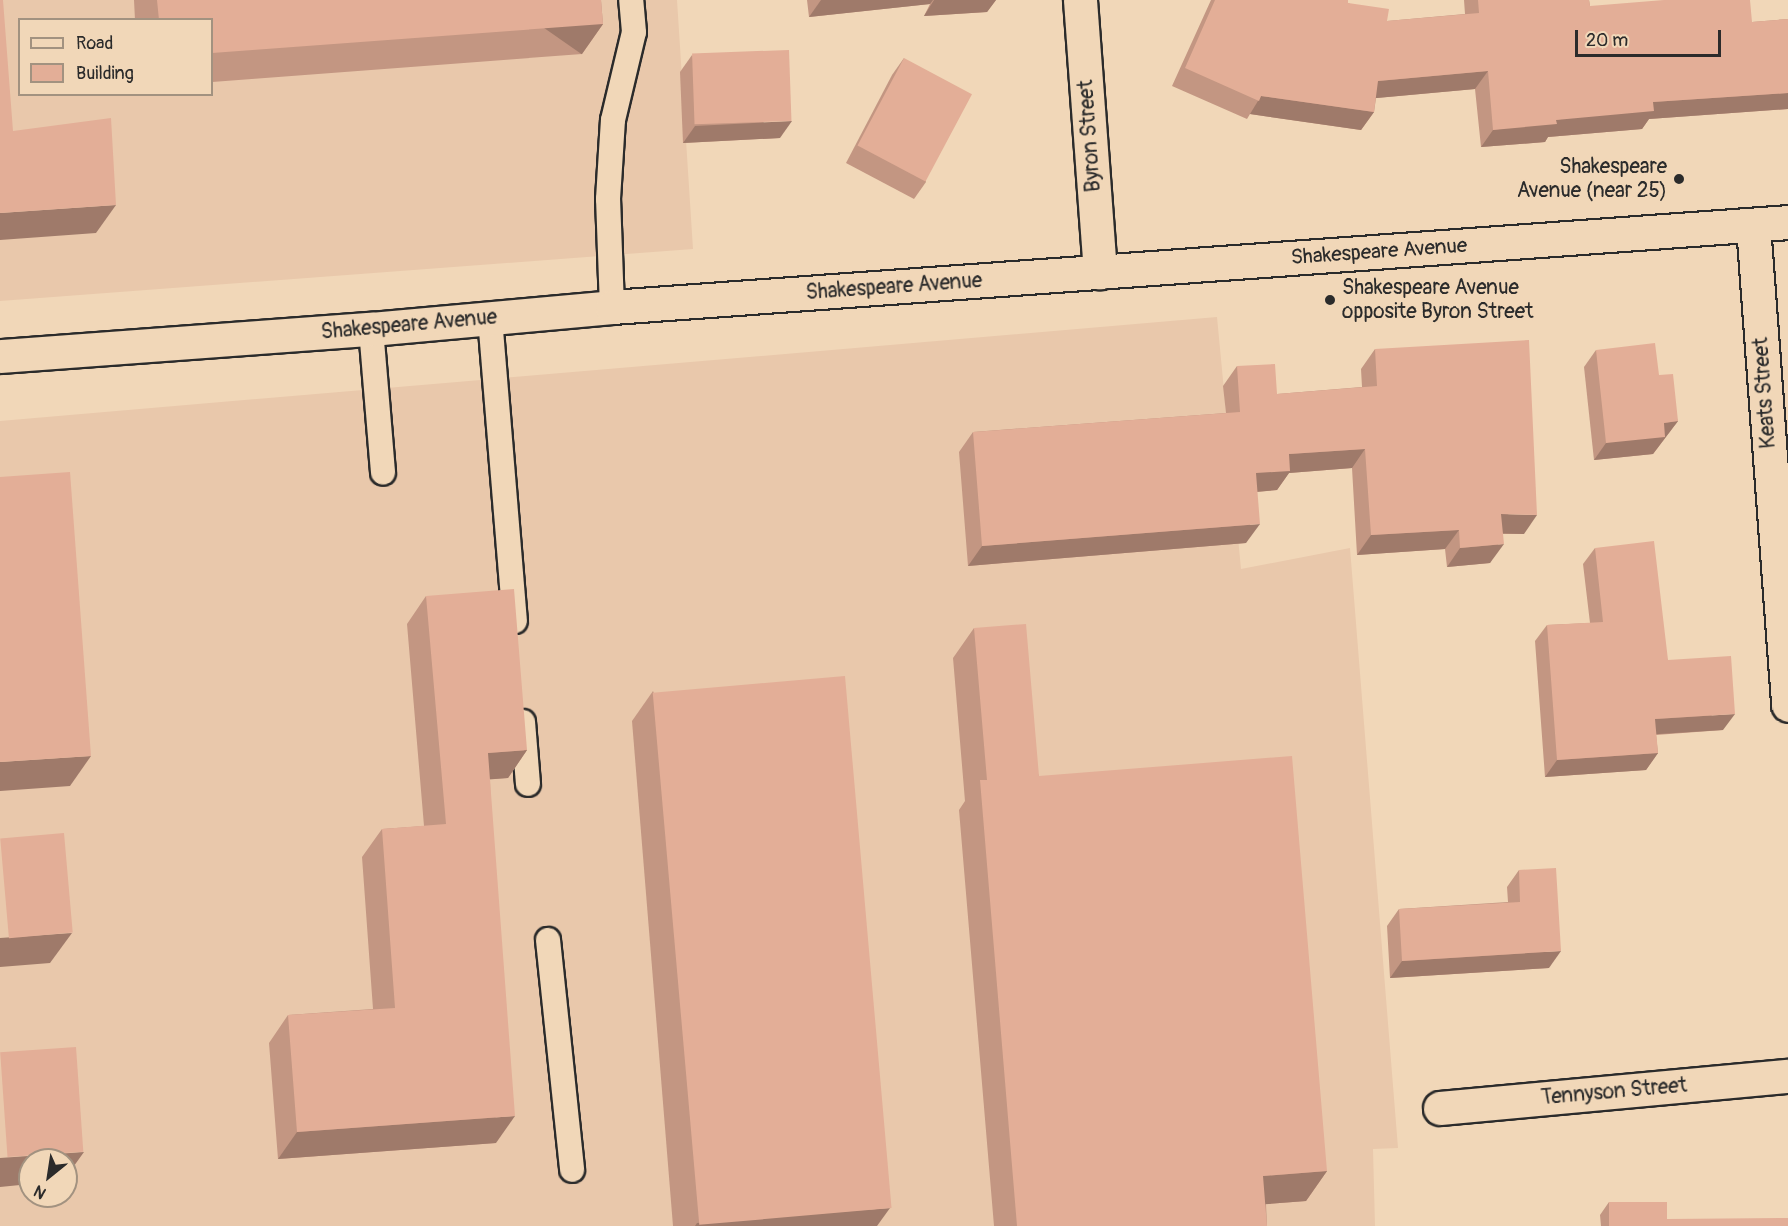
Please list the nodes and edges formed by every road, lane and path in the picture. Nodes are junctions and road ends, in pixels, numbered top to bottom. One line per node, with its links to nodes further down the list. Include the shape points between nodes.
1 (631, 0): 6 (lane, via 634,32 613,120 608,199)
2 (1080, 0): 5 (street, Byron Street)
3 (1788, 222): 4 (street, Shakespeare Avenue)
4 (1753, 225): 5 (street, Shakespeare Avenue); 13 (street, Keats Street)
5 (1100, 272): 6 (street, Shakespeare Avenue)
6 (612, 307): 7 (street, Shakespeare Avenue)
7 (490, 318): 8 (street, Shakespeare Avenue); 11 (lane)
8 (371, 329): 9 (street, Shakespeare Avenue); 10 (lane)
9 (0, 356)
10 (383, 472)
11 (516, 642)
12 (521, 701): 14 (lane)
13 (1788, 705)
14 (528, 784)
15 (548, 940): 18 (lane)
16 (1788, 1076): 17 (street, Tennyson Street)
17 (1440, 1108)
18 (572, 1170)

